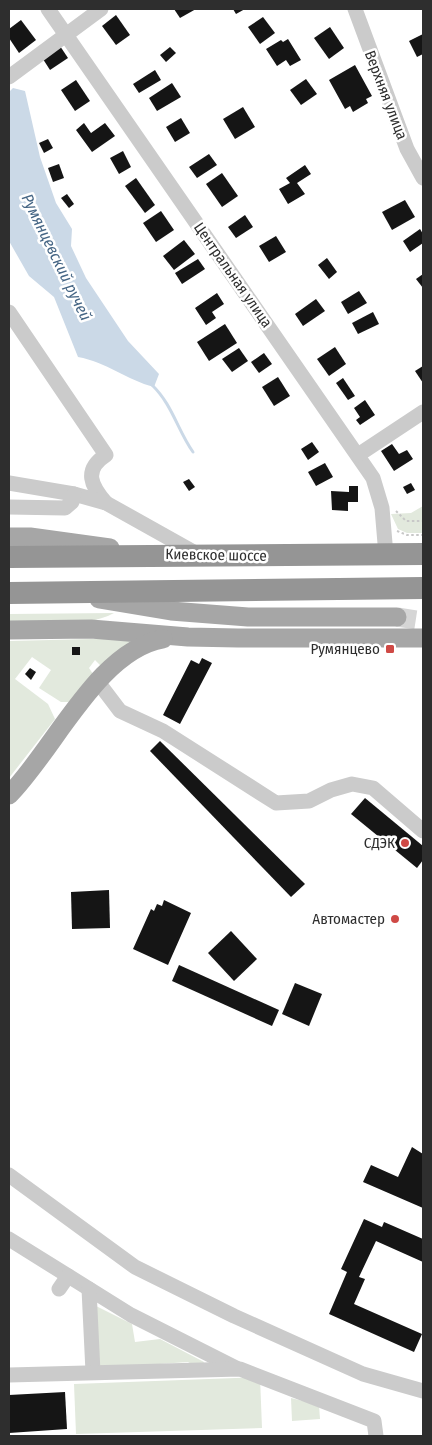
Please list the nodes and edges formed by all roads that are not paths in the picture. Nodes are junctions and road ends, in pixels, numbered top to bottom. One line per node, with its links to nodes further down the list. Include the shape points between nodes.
1 (48, 9): 4 (street, Центральная улица)
2 (101, 9): 4 (street)
3 (355, 9): 6 (street, Верхняя улица, via 407,149)
4 (66, 33): 5 (street); 9 (street, Центральная улица)
5 (9, 77)
6 (423, 178)
7 (9, 312): 12 (street, via 106,455 95,462 92,469 96,492)
8 (423, 412): 9 (street)
9 (358, 455): 18 (street, Центральная улица, via 373,478 382,508)
10 (9, 483): 11 (street)
11 (74, 494): 12 (street); 13 (street, via 72,502 65,508)
12 (106, 504): 17 (street)
13 (9, 507)
14 (9, 537): 16 (main road)
15 (423, 554): 18 (highway, Киевское шоссе)
16 (156, 555): 17 (highway, Киевское шоссе); 19 (highway, Киевское шоссе)
17 (200, 555): 18 (highway, Киевское шоссе)
18 (386, 555)
19 (9, 557)
20 (423, 588): 21 (highway)
21 (63, 592): 22 (highway); 23 (main road, via 170,611 248,617)
22 (9, 593)
23 (397, 617)
24 (9, 630): 25 (main road, via 91,629)
25 (188, 637): 26 (main road); 27 (main road, via 142,645)
26 (423, 638)
27 (98, 682): 28 (main road); 29 (street, via 120,711 163,731 276,803 309,801 352,784 373,788)
28 (9, 794)
29 (423, 830)
30 (9, 1175): 38 (street, via 135,1268 363,1374)
31 (9, 1239): 32 (street)
32 (68, 1276): 33 (street); 34 (street)
33 (59, 1289)
34 (89, 1289): 35 (street, via 131,1315); 36 (street)
35 (240, 1369): 36 (street); 39 (street, via 374,1421)
36 (92, 1372): 37 (street)
37 (9, 1375)
38 (423, 1391)
39 (376, 1436)

